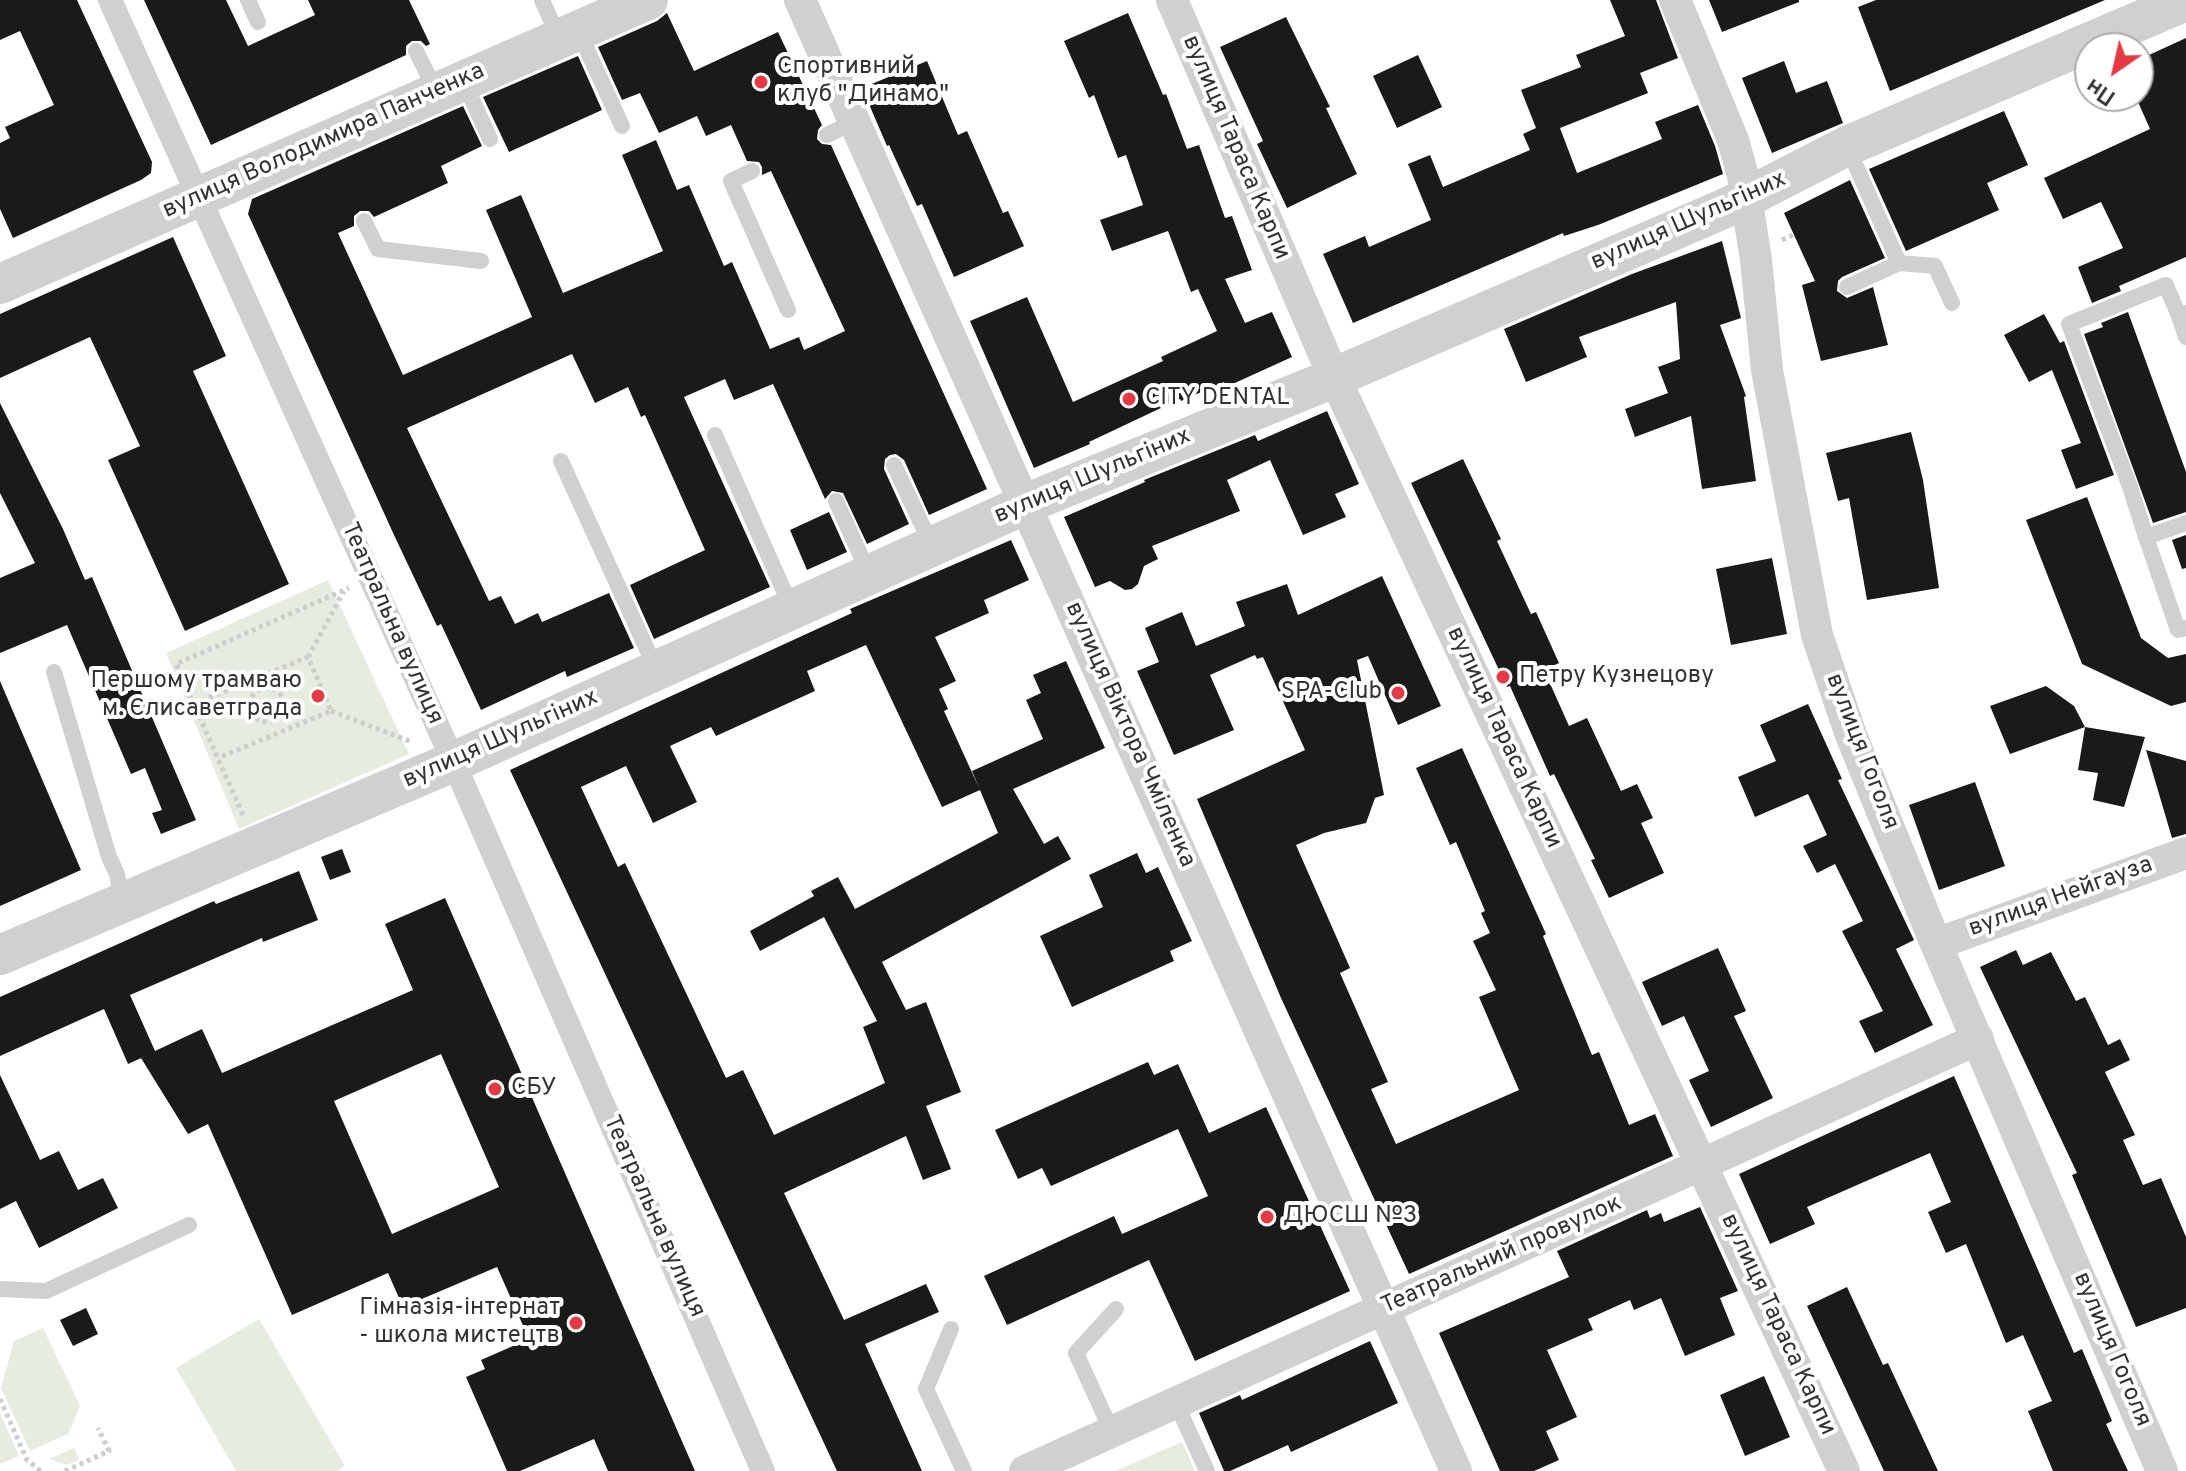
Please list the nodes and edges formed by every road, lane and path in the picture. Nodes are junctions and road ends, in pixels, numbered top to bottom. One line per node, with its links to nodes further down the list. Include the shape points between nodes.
1 (110, 0): 17 (street, Театральна вулиця)
2 (248, 0): 9 (lane)
3 (542, 0): 10 (lane)
4 (648, 0): 10 (street, вулиця Володимира Панченка)
5 (800, 0): 33 (street, вулиця Віктора Чміленка, via 840,129)
6 (1172, 0): 28 (street, вулиця Тараса Карпи)
7 (1675, 0): 18 (street, вулиця Гоголя, via 1733,140)
8 (2186, 1): 15 (street, вулиця Шульгіних)
9 (258, 22)
10 (569, 35): 12 (street, вулиця Володимира Панченка); 13 (lane)
11 (416, 51): 12 (lane)
12 (450, 85): 14 (lane); 17 (street, вулиця Володимира Панченка, via 332,151)
13 (622, 126)
14 (490, 139)
15 (1847, 146): 18 (street, вулиця Шульгіних); 21 (lane)
16 (752, 171): 25 (lane, via 731,181)
17 (200, 197): 22 (street, вулиця Володимира Панченка); 51 (street, Театральна вулиця)
18 (1746, 199): 28 (street, вулиця Шульгіних); 55 (street, вулиця Гоголя, via 1767,370 1817,635 1851,735)
19 (364, 221): 20 (lane, via 378,249)
20 (481, 261)
21 (1899, 263): 23 (lane); 24 (lane, via 1935,266)
22 (4, 276)
23 (1847, 287)
24 (1952, 303)
25 (788, 310)
26 (2182, 314): 27 (lane); 35 (lane, via 2166,285 2069,324)
27 (2186, 337)
28 (1338, 384): 33 (street, вулиця Шульгіних); 58 (street, вулиця Тараса Карпи)
29 (715, 435): 38 (lane)
30 (561, 461): 41 (lane)
31 (894, 465): 36 (lane)
32 (836, 501): 37 (lane)
33 (1026, 504): 36 (street, вулиця Шульгіних); 62 (street, вулиця Віктора Чміленка)
34 (2186, 523): 35 (lane)
35 (2146, 537): 39 (lane, via 2178,630)
36 (932, 546): 37 (street, вулиця Шульгіних)
37 (869, 574): 38 (street, вулиця Шульгіних)
38 (792, 609): 41 (street, вулиця Шульгіних)
39 (2186, 628)
40 (308, 657): 43 (path); 45 (path, via 345,590 176,664); 46 (path)
41 (657, 670): 51 (street, вулиця Шульгіних)
42 (54, 672): 54 (lane)
43 (256, 678): 44 (path); 45 (path)
44 (260, 689): 47 (path, via 250,709 262,722); 47 (path, via 271,688 284,698 282,715)
45 (194, 704): 50 (path)
46 (331, 711): 48 (path); 49 (path)
47 (274, 722): 48 (path)
48 (278, 732): 50 (path)
49 (414, 743)
50 (218, 758): 52 (path)
51 (453, 762): 54 (street, вулиця Шульгіних); 72 (street, Театральна вулиця)
52 (245, 818)
53 (2186, 853): 55 (street, вулиця Нейгауза)
54 (122, 901): 56 (street, вулиця Шульгіних)
55 (1936, 944): 57 (street, вулиця Гоголя)
56 (0, 955)
57 (1978, 1039): 58 (street, Театральний провулок); 78 (street, вулиця Гоголя)
58 (1703, 1165): 62 (street, Театральний провулок); 77 (street, вулиця Тараса Карпи)
59 (189, 1225): 60 (lane, via 46,1291)
60 (0, 1289)
61 (1116, 1309): 67 (lane, via 1076,1353)
62 (1386, 1309): 65 (street, Театральний провулок); 76 (street, вулиця Віктора Чміленка)
63 (951, 1329): 73 (lane, via 926,1389)
64 (0, 1399): 68 (path)
65 (1176, 1403): 67 (street, Театральний провулок); 75 (lane)
66 (98, 1428): 71 (path, via 109,1451)
67 (1112, 1432): 74 (street, Театральний провулок)
68 (27, 1460): 69 (path); 70 (path)
69 (31, 1471)
70 (41, 1471)
71 (65, 1471)
72 (763, 1471)
73 (964, 1471)
74 (1025, 1471)
75 (1207, 1471)
76 (1456, 1471)
77 (1844, 1471)
78 (2162, 1471)

